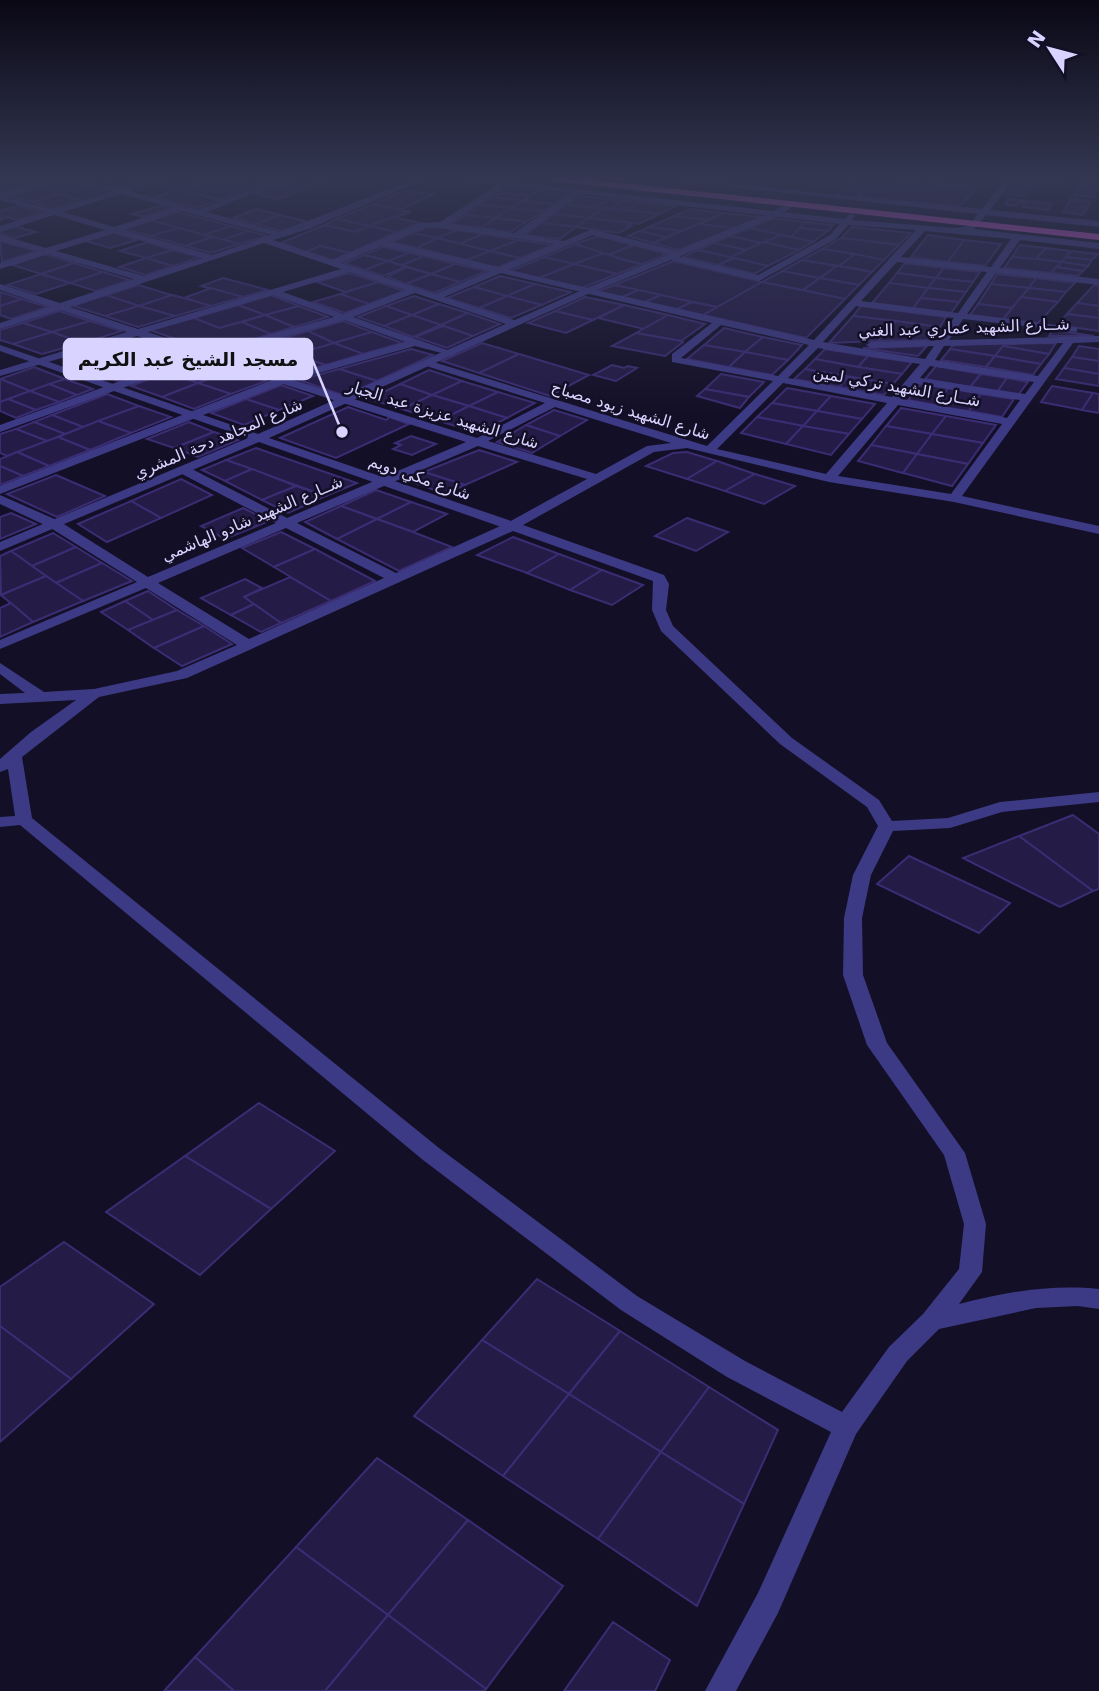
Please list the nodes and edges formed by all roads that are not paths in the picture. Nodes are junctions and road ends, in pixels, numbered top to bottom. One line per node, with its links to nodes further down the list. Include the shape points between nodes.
1 (29, 257): 14 (street)
2 (68, 257): 18 (street)
3 (210, 257): 18 (street)
4 (312, 257): 13 (street)
5 (350, 257): 13 (street)
6 (440, 257): 17 (street)
7 (531, 257): 17 (street)
8 (670, 257): 23 (street, شارع المجاهد دحة المشري)
9 (682, 257): 10 (street, via 759,278)
10 (797, 257)
11 (1003, 257): 16 (street)
12 (896, 259): 16 (street); 25 (street)
13 (333, 264): 15 (street)
14 (0, 266)
15 (351, 269): 21 (street); 22 (street)
16 (993, 270): 19 (street); 27 (street)
17 (498, 271): 23 (street); 24 (street)
18 (143, 279): 26 (street)
19 (1099, 282)
20 (0, 287): 26 (street, شارع الشهيد عزيزة عبد الجبار)
21 (415, 290): 24 (street); 28 (street)
22 (273, 292): 28 (street); 32 (street)
23 (585, 292): 29 (street); 30 (street, شارع المجاهد دحة المشري)
24 (436, 298): 30 (street)
25 (854, 303): 27 (street); 38 (street)
26 (60, 306): 31 (street); 32 (street, شارع الشهيد عزيزة عبد الجبار)
27 (959, 316): 33 (street); 37 (street)
28 (344, 317): 36 (street); 41 (street)
29 (719, 322): 38 (street); 50 (street, شــارع الشهيد تركي لمين, via 676,360)
30 (513, 323): 42 (street, شارع المجاهد دحة المشري)
31 (0, 326)
32 (137, 331): 41 (street, شارع الشهيد عزيزة عبد الجبار); 43 (street)
33 (1099, 333)
34 (1071, 339): 35 (street, شــارع الشهيد عماري عبد الغني); 37 (street, شــارع الشهيد عماري عبد الغني); 49 (street)
35 (1099, 339)
36 (417, 342): 42 (street); 47 (street)
37 (943, 343): 39 (street, شــارع الشهيد عماري عبد الغني); 44 (street)
38 (816, 344): 39 (street); 50 (street)
39 (829, 346): 44 (street)
40 (0, 348): 43 (street, شارع مكي دويم)
41 (207, 354): 47 (street, شارع الشهيد عزيزة عبد الجبار); 51 (street)
42 (449, 354): 45 (street, شارع المجاهد دحة المشري)
43 (36, 361): 46 (street); 51 (street, شارع مكي دويم)
44 (928, 362): 48 (street); 49 (street)
45 (427, 363): 53 (street, شارع المجاهد دحة المشري); 55 (street, شارع الشهيد زيود مصباح)
46 (0, 373)
47 (283, 380): 53 (street, شارع الشهيد عزيزة عبد الجبار); 56 (street)
48 (913, 380): 52 (street); 54 (street)
49 (1040, 380): 52 (street)
50 (779, 381): 54 (street, شــارع الشهيد تركي لمين); 62 (street)
51 (112, 388): 56 (street, شارع مكي دويم); 58 (street)
52 (1026, 398): 57 (street)
53 (346, 401): 59 (street, شارع المجاهد دحة المشري); 60 (street, شارع الشهيد عزيزة عبد الجبار)
54 (894, 402): 57 (street, شــارع الشهيد تركي لمين); 64 (street)
55 (554, 403): 60 (street, شــارع الشهيد شادو الهاشمي); 61 (street, شارع الشهيد زيود مصباح)
56 (190, 416): 59 (street, شارع مكي دويم); 67 (street)
57 (1009, 422): 68 (street)
58 (0, 429)
59 (256, 439): 63 (street, شارع المجاهد دحة المشري); 66 (street, شارع مكي دويم)
60 (479, 441): 65 (street, شارع الشهيد عزيزة عبد الجبار); 66 (street, شــارع الشهيد شادو الهاشمي)
61 (689, 444): 62 (street, شارع الشهيد زيود مصباح); 65 (street, via 651,449)
62 (709, 451): 64 (street, شارع الشهيد زيود مصباح)
63 (184, 470): 70 (street); 71 (street, شارع المجاهد دحة المشري)
64 (829, 478): 68 (street, شارع الشهيد زيود مصباح)
65 (598, 479): 72 (street)
66 (384, 481): 70 (street, شــارع الشهيد شادو الهاشمي); 72 (street, شارع مكي دويم)
67 (0, 490)
68 (954, 498): 73 (street, شارع الشهيد زيود مصباح)
69 (0, 499): 71 (street)
70 (289, 523): 75 (street); 76 (street, شــارع الشهيد شادو الهاشمي)
71 (54, 524): 74 (street, شارع المجاهد دحة المشري); 76 (street)
72 (512, 526): 75 (street); 87 (street, شارع مكي دويم, via 659,578 659,610 666,628 786,741 873,804)
73 (1099, 530)
74 (0, 547)
75 (396, 579): 78 (street)
76 (147, 582): 77 (street, شــارع الشهيد شادو الهاشمي); 78 (street)
77 (0, 645)
78 (249, 646): 80 (street, via 182,675)
79 (0, 667): 81 (street)
80 (94, 694): 81 (street); 83 (street)
81 (42, 698): 82 (street)
82 (0, 699)
83 (7, 762): 85 (street)
84 (1099, 797): 87 (street, via 1000,807 950,823)
85 (24, 820): 86 (street); 90 (street, via 431,1154 629,1303 736,1369)
86 (0, 822)
87 (887, 826): 89 (street, via 862,875 853,918 853,975 877,1045 954,1153 975,1224 970,1272)
88 (1099, 1299): 89 (street, via 1020,1300)
89 (932, 1321): 90 (street, via 898,1354)
90 (846, 1427): 91 (street, via 768,1603)
91 (720, 1691)

